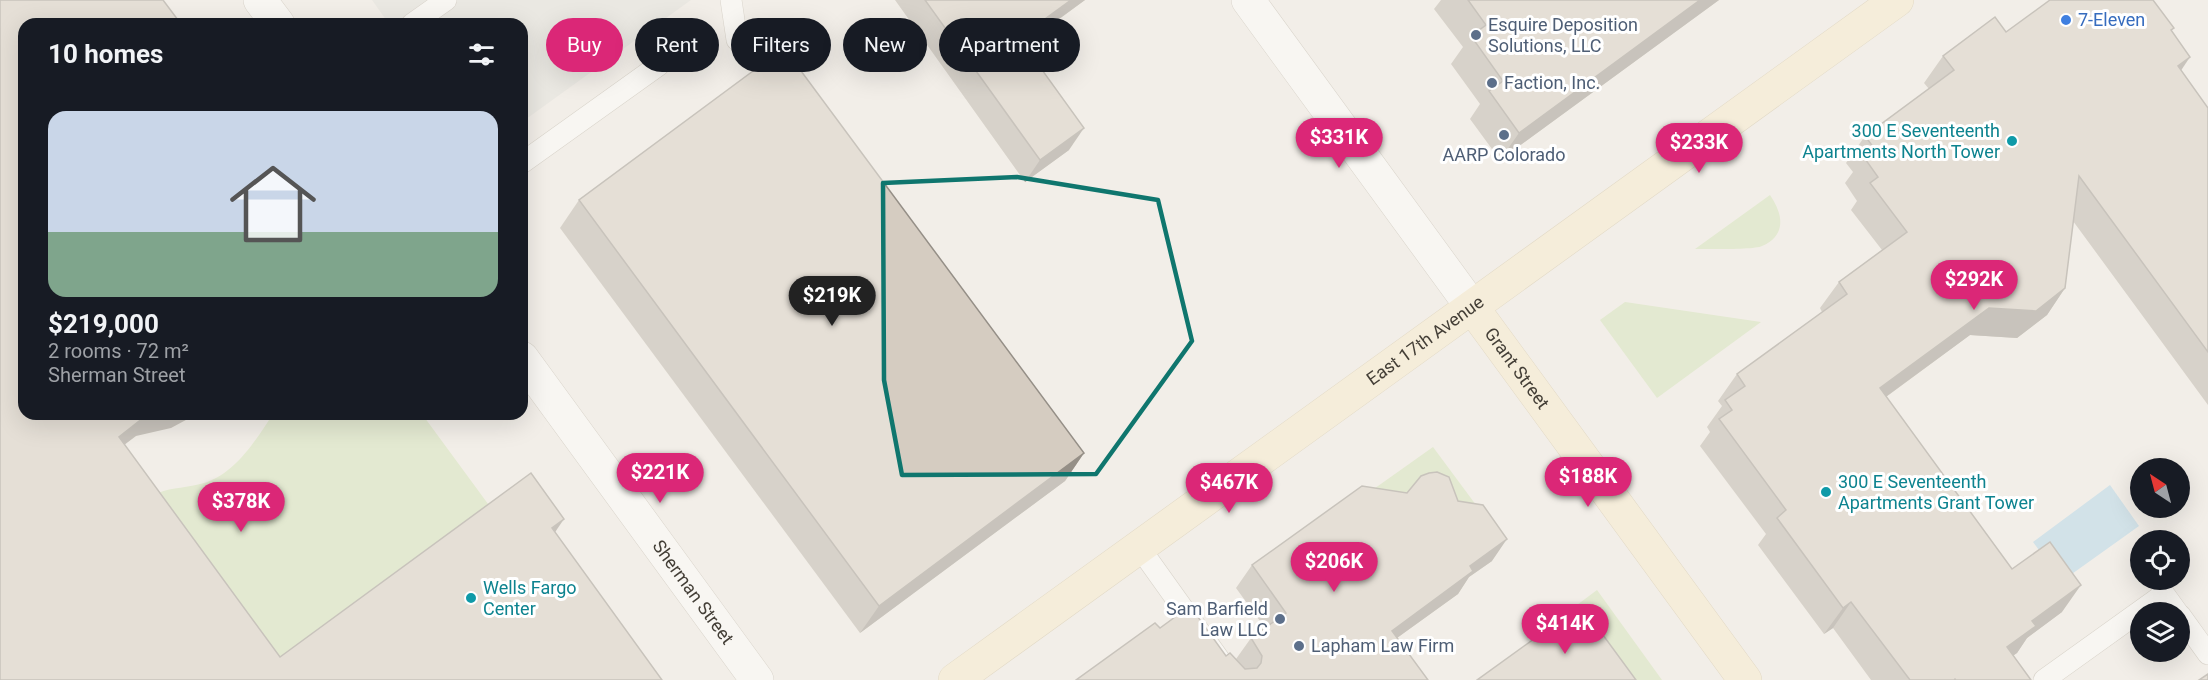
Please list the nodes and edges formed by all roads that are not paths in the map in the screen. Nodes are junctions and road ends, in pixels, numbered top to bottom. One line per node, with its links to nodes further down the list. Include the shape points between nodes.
1 (260, 0): 6 (street)
2 (446, 0): 7 (lane)
3 (731, 0): 8 (lane)
4 (1248, 0): 11 (street, Grant Street)
5 (1897, 0): 11 (main road, East 17th Avenue)
6 (274, 18)
7 (420, 18)
8 (734, 18)
9 (649, 72): 10 (lane)
10 (528, 159)
11 (1472, 307): 13 (main road, East 17th Avenue); 22 (main road, Grant Street)
12 (528, 366): 19 (street, Sherman Street)
13 (1139, 547): 20 (main road, East 17th Avenue); 21 (lane)
14 (2153, 602): 15 (lane, via 2164,594)
15 (2170, 602)
16 (2130, 618): 23 (lane)
17 (2190, 630): 18 (lane)
18 (2208, 654)
19 (757, 680)
20 (955, 680)
21 (1234, 680)
22 (1744, 680)
23 (2044, 680)

